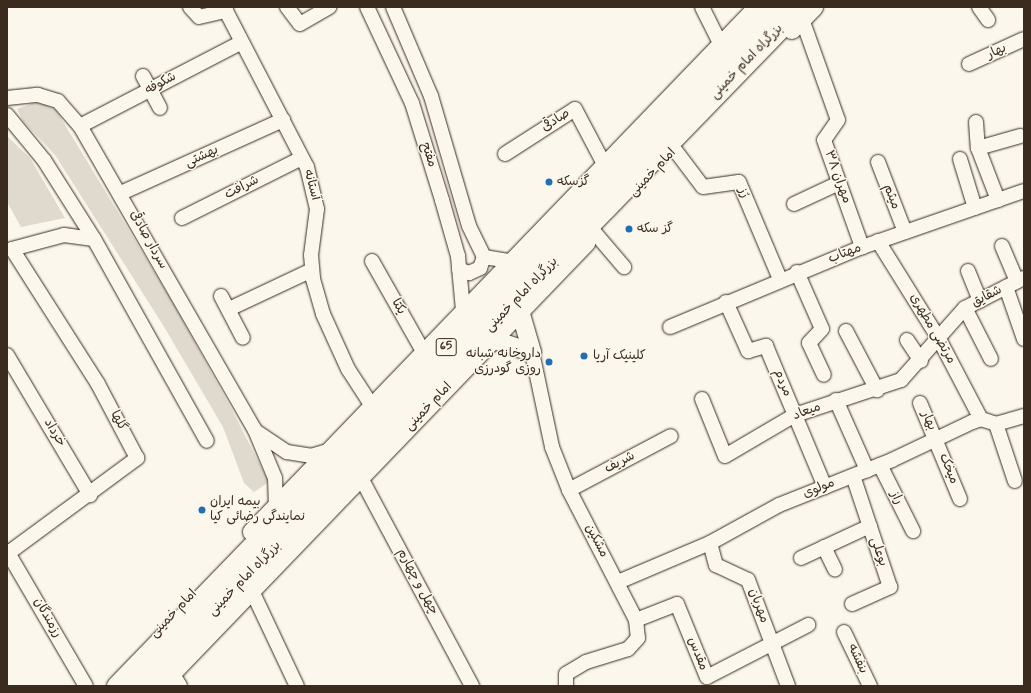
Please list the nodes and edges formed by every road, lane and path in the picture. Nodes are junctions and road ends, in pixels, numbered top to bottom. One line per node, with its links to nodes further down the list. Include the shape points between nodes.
1 (190, 7): 13 (street, آستانه, via 199,17 226,11)
2 (287, 7): 3 (street, via 300,24)
3 (329, 7)
4 (368, 7): 49 (street, مفتح, via 412,103)
5 (394, 7): 45 (street, مفتح, via 426,82 468,226)
6 (702, 7): 14 (street)
7 (758, 7): 14 (main road, امام خمینی)
8 (775, 7): 117 (highway, بزرگراه امام خمینی / 65)
9 (979, 7): 11 (street)
10 (805, 11): 26 (main road, امام خمینی); 32 (street, مهران ۳۸, via 838,120 824,140); 118 (highway, بزرگراه امام خمینی / 65)
11 (988, 20)
12 (1024, 39): 15 (street, بهار)
13 (242, 42): 17 (street, شکوفه); 21 (street, آستانه)
14 (721, 45): 31 (main road, امام خمینی)
15 (969, 64)
16 (143, 76): 17 (street)
17 (150, 90): 19 (street); 23 (street, شکوفه)
18 (7, 98): 23 (street, سردار صادقی, via 38,94 58,101)
19 (160, 108)
20 (7, 115): 41 (street, via 44,160)
21 (283, 120): 28 (street, آستانه); 34 (street, بهشتی)
22 (976, 122): 25 (street)
23 (80, 126): 34 (street, سردار صادقی)
24 (1020, 136): 25 (street)
25 (978, 148): 35 (street)
26 (675, 150): 40 (main road, امام خمینی); 53 (street, رُز, via 703,187 739,182)
27 (505, 154): 31 (street, صادقی, via 575,109)
28 (302, 158): 38 (street, شرافت); 50 (street, آستانه, via 317,209)
29 (960, 159): 37 (street)
30 (878, 162): 39 (street, میثم)
31 (604, 164): 47 (main road, امام خمینی)
32 (839, 183): 36 (street); 44 (street, مهران ۳۸)
33 (1024, 191): 35 (street, مهتاب)
34 (122, 194): 85 (street, سردار صادقی)
35 (998, 200): 37 (street, مهتاب)
36 (794, 204)
37 (975, 208): 39 (street, مهتاب)
38 (182, 218)
39 (905, 232): 42 (street, مهتاب)
40 (595, 233): 48 (street); 61 (main road, امام خمینی)
41 (94, 239): 88 (street); 97 (street, گلها, via 64,235 12,249 98,384 138,458)
42 (878, 241): 44 (street, مهتاب); 65 (street, مرتضی مطهری)
43 (1002, 246): 54 (street)
44 (862, 247): 52 (street, مهتاب)
45 (484, 257): 47 (street); 49 (street, via 480,268 469,273)
46 (372, 261): 70 (street, یکتا)
47 (510, 261): 60 (main road, امام خمینی)
48 (624, 267)
49 (459, 269): 60 (street, مفتح)
50 (312, 270): 59 (street); 80 (street, آستانه, via 323,314 348,369)
51 (968, 271): 56 (street)
52 (797, 272): 53 (street, مهتاب); 75 (street, via 822,329 809,343)
53 (780, 279): 57 (street, مهتاب)
54 (1016, 282): 56 (street, شقایق); 66 (street)
55 (221, 296): 59 (street)
56 (980, 301): 58 (street, شقایق)
57 (726, 302): 62 (street, مهتاب); 81 (street, مردم, via 748,351 766,346)
58 (965, 308): 65 (street, شقایق); 72 (street)
59 (229, 310): 64 (street)
60 (463, 310): 70 (main road, امام خمینی)
61 (520, 312): 67 (main road, امام خمینی); 69 (main road)
62 (670, 328)
63 (846, 331): 76 (street)
64 (243, 338)
65 (939, 339): 73 (street, میعاد); 83 (street, مرتضی مطهری)
66 (1024, 339)
67 (494, 340): 69 (main road); 93 (main road, امام خمینی)
68 (907, 340): 73 (street)
69 (532, 352): 96 (street, مشکین, via 545,401 552,446)
70 (424, 353): 80 (main road, امام خمینی)
71 (7, 355): 74 (street, خرداد)
72 (991, 359)
73 (921, 361): 76 (street, میعاد, via 901,380)
74 (12, 374): 97 (street, خرداد)
75 (824, 375)
76 (877, 390): 78 (street, میعاد)
77 (702, 399): 81 (street, میعاد, via 725,456)
78 (836, 400): 81 (street, میعاد); 91 (street)
79 (920, 403): 87 (street, بهار)
80 (372, 406): 89 (main road, امام خمینی)
81 (795, 415): 95 (street, مردم)
82 (1024, 416): 84 (street)
83 (981, 419): 84 (street); 87 (street, مولوی)
84 (996, 424): 94 (street)
85 (255, 430): 89 (street, via 287,452 311,456); 99 (street, سردار صادقی, via 275,478)
86 (671, 436): 96 (street, شریف)
87 (936, 439): 90 (street, مولوی); 98 (street, میخک)
88 (207, 441)
89 (331, 450): 99 (main road, امام خمینی)
90 (880, 465): 91 (street, مولوی); 101 (street, راز)
91 (867, 470): 92 (street, مولوی)
92 (853, 476): 95 (street, مولوی); 100 (street, بوعلی)
93 (361, 478): 108 (main road, امام خمینی); 121 (street, چهل و چهارم)
94 (1015, 481)
95 (825, 487): 102 (street, مولوی, via 779,505)
96 (569, 490): 107 (street, مشکین)
97 (90, 495): 104 (street, گلها)
98 (960, 499)
99 (276, 507): 116 (main road, امام خمینی)
100 (870, 526): 103 (street); 109 (street, بوعلی, via 890,587)
101 (913, 531)
102 (710, 543): 107 (street, مولوی); 113 (street, مهربان, via 716,565 748,580)
103 (824, 547): 105 (street); 106 (street)
104 (7, 553): 115 (street, رزمندگان)
105 (801, 558)
106 (835, 570)
107 (618, 582): 110 (street, مشکین)
108 (252, 591): 114 (main road, امام خمینی); 120 (street)
109 (852, 604)
110 (636, 620): 113 (street, مقدس, via 677,604 707,677); 122 (street, مشکین, via 638,638 628,650 586,662 566,674)
111 (808, 625): 113 (street)
112 (844, 632): 124 (street, بنفشه)
113 (773, 646): 123 (street, مهربان)
114 (176, 680): 119 (main road, امام خمینی)
115 (86, 686)
116 (105, 686)
117 (118, 686)
118 (142, 686)
119 (160, 686)
120 (297, 686)
121 (472, 686)
122 (566, 686)
123 (788, 686)
124 (870, 686)

